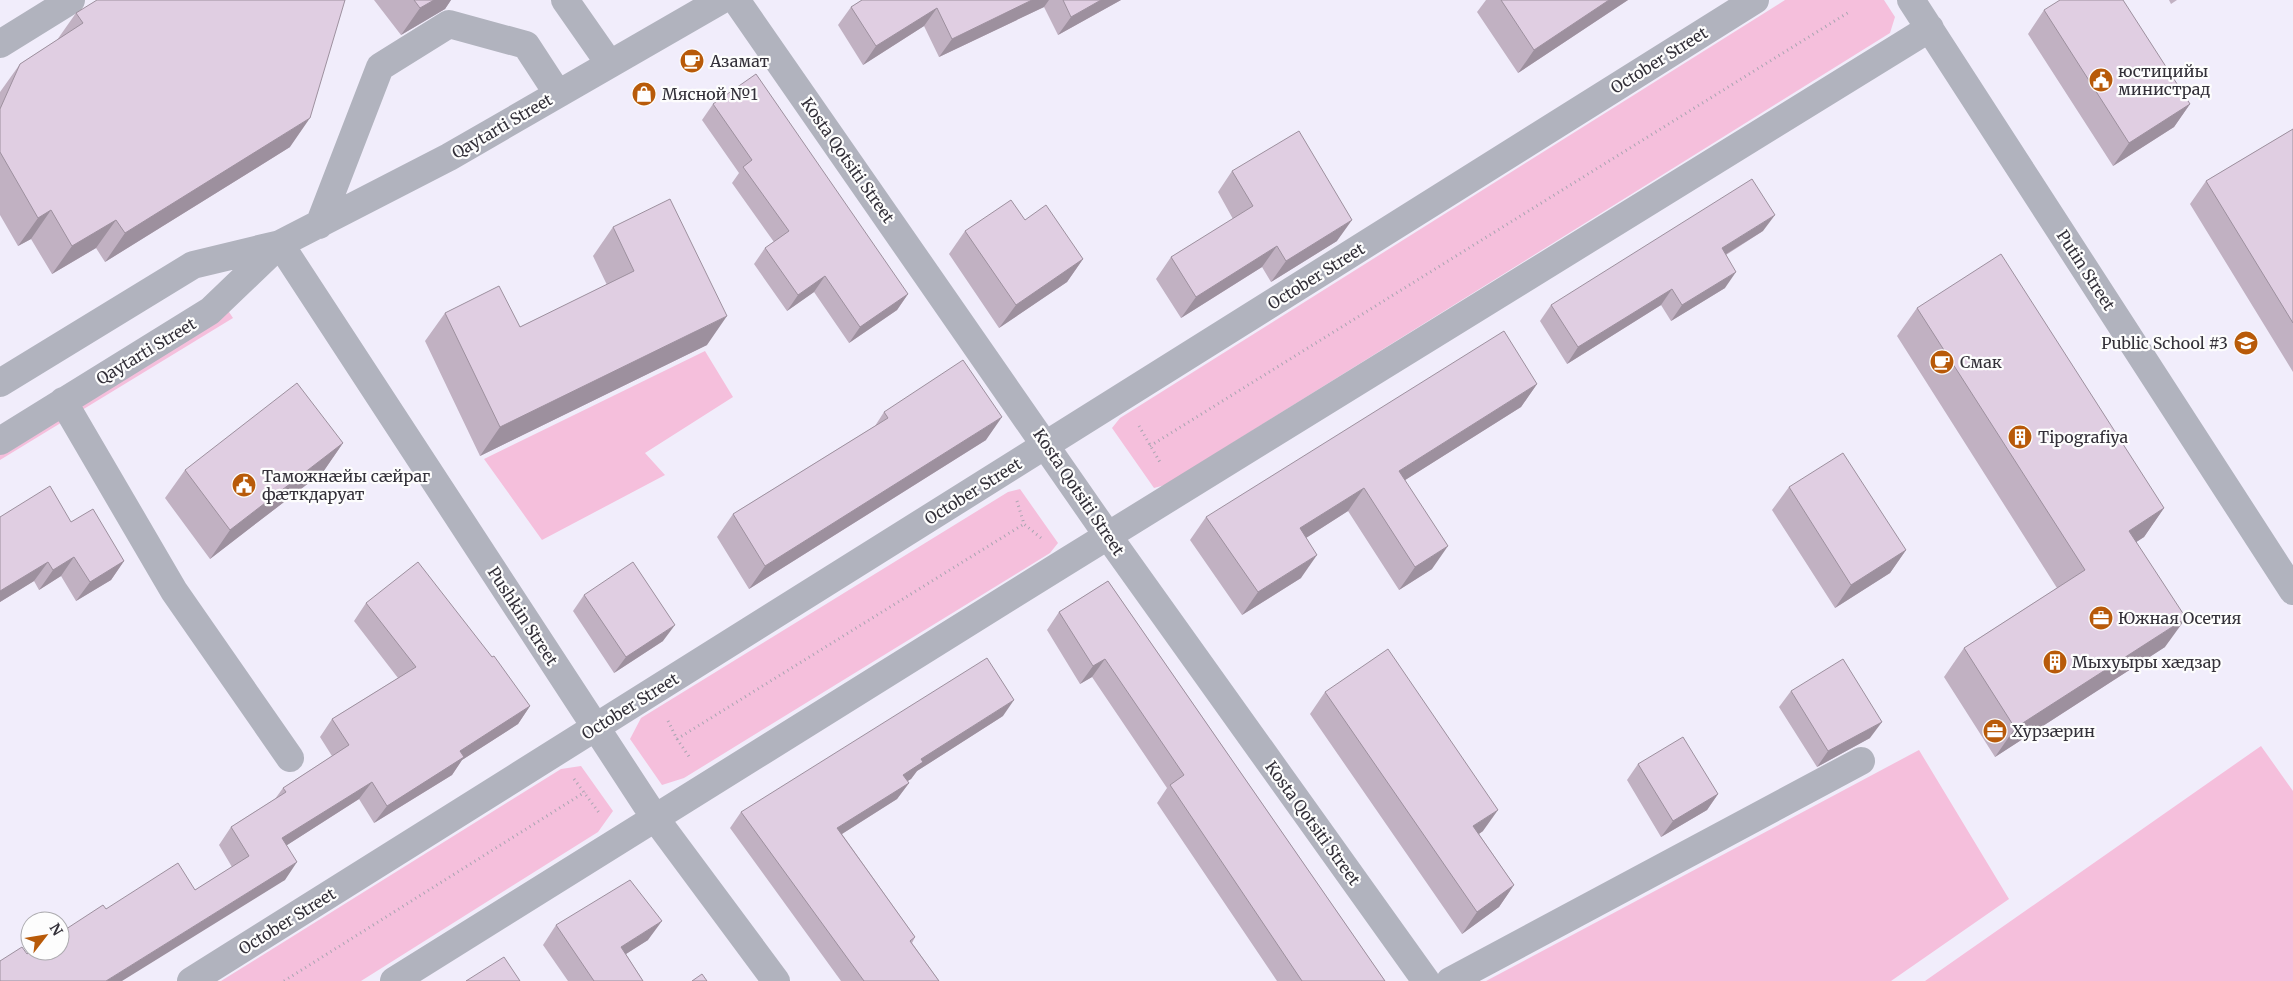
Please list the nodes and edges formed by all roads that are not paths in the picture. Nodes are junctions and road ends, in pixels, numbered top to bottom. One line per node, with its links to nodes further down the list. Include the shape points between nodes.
1 (71, 0): 8 (street)
2 (565, 0): 9 (street)
3 (721, 0): 9 (street, Qaytarti Street)
4 (736, 0): 16 (street, Kosta Qotsiti Street)
5 (1755, 0): 16 (street, October Street)
6 (1912, 0): 7 (street, Putin Street)
7 (1930, 28): 17 (street); 18 (street, Putin Street)
8 (0, 44)
9 (609, 63): 10 (street, Qaytarti Street)
10 (558, 94): 11 (street, Qaytarti Street, via 449,157); 11 (street, via 526,45 449,24 380,67)
11 (319, 225): 12 (street, Qaytarti Street)
12 (280, 244): 13 (street, Qaytarti Street, via 193,265); 14 (street, Qaytarti Street, via 210,311); 19 (street, Pushkin Street)
13 (0, 383)
14 (63, 401): 15 (street, Qaytarti Street); 20 (street, via 174,591)
15 (0, 441)
16 (1047, 445): 17 (street, Kosta Qotsiti Street); 19 (street, October Street)
17 (1108, 536): 22 (street); 26 (street, Kosta Qotsiti Street)
18 (2289, 576)
19 (595, 727): 22 (street, Pushkin Street); 23 (street, October Street)
20 (290, 758)
21 (1861, 761): 27 (street)
22 (655, 818): 24 (street); 25 (street, Pushkin Street)
23 (191, 981)
24 (394, 981)
25 (776, 981)
26 (1426, 981)
27 (1450, 981)

